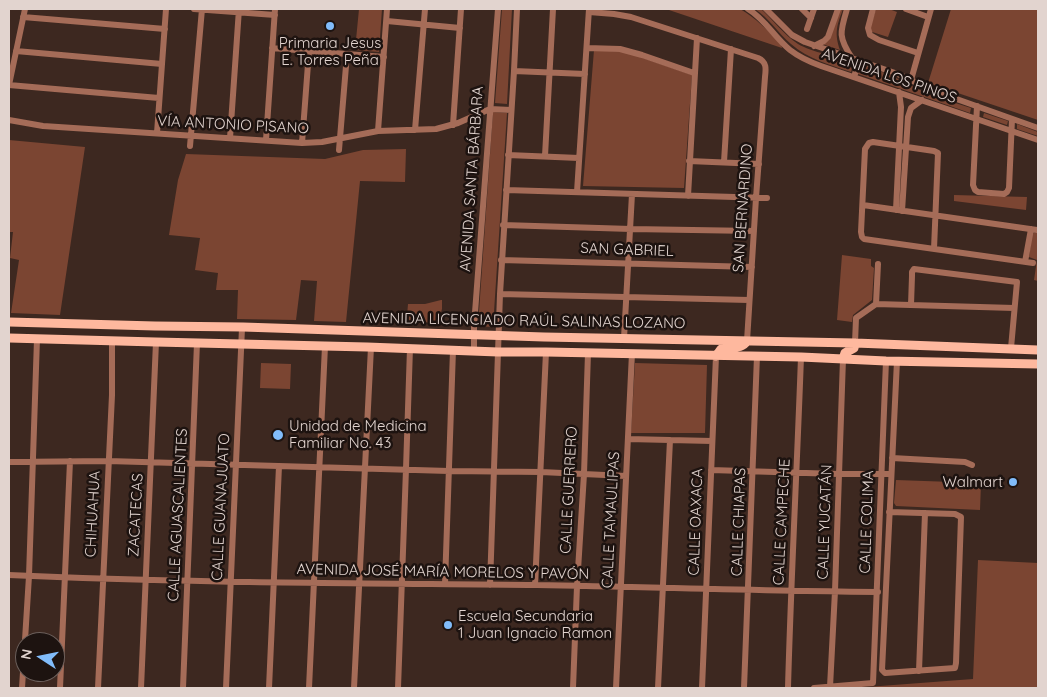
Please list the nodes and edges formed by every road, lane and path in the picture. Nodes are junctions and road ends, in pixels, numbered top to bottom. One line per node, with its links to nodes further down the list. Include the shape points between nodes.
1 (24, 9): 23 (street)
2 (166, 9): 29 (street)
3 (194, 9): 4 (street)
4 (202, 9): 20 (street); 66 (street)
5 (387, 9): 26 (street)
6 (425, 9): 27 (street)
7 (461, 9): 28 (street)
8 (498, 9): 55 (street, AVENIDA SANTA BÁRBARA)
9 (516, 9): 44 (street)
10 (553, 9): 45 (street)
11 (748, 9): 48 (street, AVENIDA LOS PINOS, via 805,60)
12 (766, 9): 32 (street, AVENIDA LOS PINOS, via 794,36)
13 (802, 9): 25 (street)
14 (814, 9): 25 (street)
15 (838, 9): 32 (street, via 828,37)
16 (847, 9): 41 (street, via 841,34)
17 (873, 9): 38 (street, via 868,28 870,35)
18 (906, 9): 24 (street)
19 (931, 9): 24 (street)
20 (239, 10): 22 (street); 67 (street)
21 (589, 11): 31 (street, via 631,17); 34 (street)
22 (275, 12): 33 (street)
23 (23, 17): 29 (street); 36 (street)
24 (928, 17): 38 (street)
25 (811, 18): 30 (street)
26 (387, 21): 27 (street); 40 (street)
27 (424, 25): 28 (street); 62 (street)
28 (460, 28): 60 (street)
29 (164, 29): 43 (street)
30 (807, 29)
31 (697, 38): 35 (street); 46 (street)
32 (814, 46): 41 (street, AVENIDA LOS PINOS)
33 (272, 48): 37 (street); 69 (street)
34 (587, 48): 46 (street, via 620,49); 47 (street)
35 (731, 49): 79 (street); 80 (street, SAN BERNARDINO, via 762,60 766,66)
36 (16, 51): 43 (street); 50 (street)
37 (309, 51): 39 (street); 71 (street)
38 (918, 53): 49 (street)
39 (347, 54): 40 (street); 68 (street)
40 (384, 57): 64 (street)
41 (852, 58): 42 (street, AVENIDA LOS PINOS)
42 (859, 61): 48 (street); 49 (street, AVENIDA LOS PINOS)
43 (162, 64): 52 (street)
44 (514, 71): 45 (street); 56 (street)
45 (550, 72): 47 (street); 76 (street)
46 (694, 73): 78 (street)
47 (585, 74): 77 (street)
48 (854, 76): 51 (street, AVENIDA LOS PINOS)
49 (911, 80): 54 (street, AVENIDA LOS PINOS)
50 (9, 85): 52 (street)
51 (899, 92): 53 (street, AVENIDA LOS PINOS); 73 (street)
52 (159, 98): 65 (street)
53 (922, 100): 57 (street, AVENIDA LOS PINOS); 73 (street, via 909,113)
54 (977, 106): 57 (street); 58 (street, AVENIDA LOS PINOS)
55 (490, 109): 56 (street, VÍA ANTONIO PISANO); 60 (street, VÍA ANTONIO PISANO); 107 (street, AVENIDA SANTA BÁRBARA)
56 (511, 110): 75 (street)
57 (976, 118): 63 (street, AVENIDA LOS PINOS); 63 (street, via 973,185 977,192 1002,194 1008,190)
58 (1012, 119): 61 (street, AVENIDA LOS PINOS); 63 (street)
59 (9, 120): 65 (street, VÍA ANTONIO PISANO, via 43,126)
60 (452, 125): 62 (street, VÍA ANTONIO PISANO)
61 (1038, 128)
62 (416, 130): 64 (street, VÍA ANTONIO PISANO)
63 (1012, 131): 70 (street, AVENIDA LOS PINOS)
64 (378, 132): 68 (street, VÍA ANTONIO PISANO)
65 (157, 133): 66 (street, VÍA ANTONIO PISANO)
66 (192, 136): 67 (street, VÍA ANTONIO PISANO); 72 (street)
67 (230, 138): 69 (street, VÍA ANTONIO PISANO)
68 (340, 138): 71 (street, VÍA ANTONIO PISANO); 74 (street)
69 (266, 140): 71 (street, VÍA ANTONIO PISANO)
70 (1038, 140)
71 (302, 142)
72 (190, 146)
73 (902, 146): 87 (street, via 868,143 865,149); 88 (street); 89 (street, via 938,153)
74 (339, 150)
75 (508, 155): 76 (street); 81 (street)
76 (545, 156): 77 (street)
77 (579, 158): 82 (street)
78 (689, 161): 79 (street); 84 (street)
79 (724, 162): 80 (street)
80 (758, 164): 85 (street, SAN BERNARDINO)
81 (506, 190): 82 (street); 90 (street)
82 (577, 192): 83 (street)
83 (632, 194): 84 (street); 91 (street)
84 (688, 196): 85 (street)
85 (756, 198): 86 (street); 93 (street, SAN BERNARDINO)
86 (767, 198)
87 (863, 205): 88 (street); 94 (street, via 861,236 864,239)
88 (899, 210): 89 (street)
89 (936, 215): 92 (street); 94 (street)
90 (503, 225): 91 (street); 95 (street)
91 (631, 229): 93 (street); 96 (street)
92 (1034, 229): 94 (street, via 1029,262)
93 (754, 231): 98 (street, SAN BERNARDINO)
94 (934, 249)
95 (501, 260): 96 (street, SAN GABRIEL); 99 (street)
96 (628, 263): 98 (street, SAN GABRIEL); 100 (street)
97 (878, 264): 102 (street)
98 (752, 267): 101 (street, SAN BERNARDINO)
99 (500, 294): 100 (street); 108 (street)
100 (626, 298): 101 (street); 110 (street)
101 (749, 300): 113 (street, SAN BERNARDINO)
102 (876, 304): 103 (street); 117 (street, via 856,318)
103 (911, 305): 104 (street); 104 (street, via 912,276 916,269 1016,282)
104 (1014, 308): 122 (street)
105 (9, 322): 106 (main road, AVENIDA LICENCIADO RAÚL SALINAS LOZANO)
106 (242, 328): 107 (main road, AVENIDA LICENCIADO RAÚL SALINAS LOZANO); 118 (street, CALLE GUANAJUATO)
107 (474, 334): 108 (main road, AVENIDA LICENCIADO RAÚL SALINAS LOZANO); 125 (street, AVENIDA SANTA BÁRBARA)
108 (499, 336): 110 (main road, AVENIDA LICENCIADO RAÚL SALINAS LOZANO); 126 (street)
109 (9, 338): 111 (main road, AVENIDA LICENCIADO RAÚL SALINAS LOZANO)
110 (624, 338): 113 (main road, AVENIDA LICENCIADO RAÚL SALINAS LOZANO)
111 (37, 339): 112 (main road, AVENIDA LICENCIADO RAÚL SALINAS LOZANO); 142 (street)
112 (112, 341): 114 (main road, AVENIDA LICENCIADO RAÚL SALINAS LOZANO); 144 (street, CHIHUAHUA)
113 (747, 341): 115 (main road, AVENIDA LICENCIADO RAÚL SALINAS LOZANO); 130 (main road, via 743,346 721,349)
114 (156, 342): 116 (main road, AVENIDA LICENCIADO RAÚL SALINAS LOZANO); 146 (street, ZACATECAS)
115 (824, 342): 117 (main road, AVENIDA LICENCIADO RAÚL SALINAS LOZANO); 132 (main road, via 821,351)
116 (197, 343): 118 (main road, AVENIDA LICENCIADO RAÚL SALINAS LOZANO); 147 (street, CALLE AGUASCALIENTES)
117 (855, 343): 122 (main road, AVENIDA LICENCIADO RAÚL SALINAS LOZANO); 133 (main road)
118 (240, 344): 119 (main road, AVENIDA LICENCIADO RAÚL SALINAS LOZANO); 148 (street, CALLE GUANAJUATO)
119 (325, 346): 120 (main road, AVENIDA LICENCIADO RAÚL SALINAS LOZANO); 151 (street)
120 (371, 347): 121 (main road, AVENIDA LICENCIADO RAÚL SALINAS LOZANO); 152 (street)
121 (410, 348): 123 (main road, AVENIDA LICENCIADO RAÚL SALINAS LOZANO); 153 (street)
122 (1006, 348): 124 (main road, AVENIDA LICENCIADO RAÚL SALINAS LOZANO); 136 (main road, via 998,351 997,357)
123 (453, 350): 125 (main road, AVENIDA LICENCIADO RAÚL SALINAS LOZANO); 155 (street)
124 (1038, 350)
125 (474, 351): 126 (main road, AVENIDA LICENCIADO RAÚL SALINAS LOZANO)
126 (498, 352): 127 (main road, AVENIDA LICENCIADO RAÚL SALINAS LOZANO); 156 (street)
127 (546, 352): 128 (main road, AVENIDA LICENCIADO RAÚL SALINAS LOZANO); 157 (street)
128 (588, 353): 129 (main road, AVENIDA LICENCIADO RAÚL SALINAS LOZANO); 160 (street, CALLE GUERRERO)
129 (632, 354): 130 (main road, AVENIDA LICENCIADO RAÚL SALINAS LOZANO); 138 (street, CALLE TAMAULIPAS)
130 (716, 356): 131 (main road, AVENIDA LICENCIADO RAÚL SALINAS LOZANO); 140 (street, CALLE OAXACA)
131 (758, 356): 132 (main road, AVENIDA LICENCIADO RAÚL SALINAS LOZANO); 158 (street, CALLE CHIAPAS)
132 (801, 357): 133 (main road, AVENIDA LICENCIADO RAÚL SALINAS LOZANO); 159 (street, CALLE CAMPECHE)
133 (843, 359): 134 (main road, AVENIDA LICENCIADO RAÚL SALINAS LOZANO); 161 (street, CALLE YUCATÁN)
134 (886, 361): 135 (main road, AVENIDA LICENCIADO RAÚL SALINAS LOZANO); 162 (street, CALLE COLIMA)
135 (897, 361): 136 (main road, AVENIDA LICENCIADO RAÚL SALINAS LOZANO); 141 (street)
136 (1005, 363): 137 (main road, AVENIDA LICENCIADO RAÚL SALINAS LOZANO)
137 (1038, 364)
138 (628, 439): 139 (street); 164 (street, CALLE TAMAULIPAS)
139 (670, 440): 140 (street); 183 (street)
140 (712, 442): 154 (street, CALLE OAXACA)
141 (892, 458): 149 (street, via 967,462); 163 (street)
142 (34, 461): 143 (street); 145 (street); 168 (street)
143 (70, 461): 144 (street); 169 (street)
144 (108, 461): 146 (street); 170 (street, CHIHUAHUA)
145 (9, 462)
146 (151, 462): 147 (street); 171 (street, ZACATECAS)
147 (193, 464): 148 (street); 172 (street, CALLE AGUASCALIENTES)
148 (235, 465): 150 (street); 173 (street, CALLE GUANAJUATO)
149 (972, 465)
150 (279, 466): 151 (street); 174 (street)
151 (319, 467): 152 (street); 175 (street)
152 (364, 468): 153 (street); 176 (street)
153 (406, 469): 155 (street); 177 (street)
154 (711, 470): 158 (street); 184 (street, CALLE OAXACA)
155 (450, 471): 156 (street); 178 (street)
156 (494, 471): 157 (street); 179 (street)
157 (541, 472): 160 (street); 180 (street)
158 (754, 472): 159 (street); 185 (street, CALLE CHIAPAS)
159 (797, 473): 161 (street); 186 (street, CALLE CAMPECHE)
160 (584, 474): 164 (street); 181 (street, CALLE GUERRERO)
161 (838, 474): 162 (street); 187 (street, CALLE YUCATÁN)
162 (881, 474): 163 (street); 188 (street, CALLE COLIMA)
163 (891, 474): 165 (street)
164 (626, 476): 182 (street, CALLE TAMAULIPAS)
165 (889, 512): 166 (street); 189 (street, via 882,668 885,673)
166 (925, 513): 189 (street); 189 (street, via 959,515 961,533 955,668)
167 (9, 575): 168 (street, AVENIDA JOSÉ MARÍA MORELOS Y PAVÓN)
168 (29, 576): 169 (street, AVENIDA JOSÉ MARÍA MORELOS Y PAVÓN); 191 (street)
169 (65, 578): 170 (street, AVENIDA JOSÉ MARÍA MORELOS Y PAVÓN); 192 (street)
170 (103, 578): 171 (street, AVENIDA JOSÉ MARÍA MORELOS Y PAVÓN); 193 (street, CHIHUAHUA)
171 (145, 579): 172 (street, AVENIDA JOSÉ MARÍA MORELOS Y PAVÓN); 194 (street, ZACATECAS)
172 (187, 580): 173 (street, AVENIDA JOSÉ MARÍA MORELOS Y PAVÓN); 195 (street, CALLE AGUASCALIENTES)
173 (230, 581): 174 (street, AVENIDA JOSÉ MARÍA MORELOS Y PAVÓN); 196 (street, CALLE GUANAJUATO)
174 (273, 582): 175 (street, AVENIDA JOSÉ MARÍA MORELOS Y PAVÓN); 197 (street)
175 (314, 583): 176 (street, AVENIDA JOSÉ MARÍA MORELOS Y PAVÓN); 198 (street)
176 (360, 583): 177 (street, AVENIDA JOSÉ MARÍA MORELOS Y PAVÓN); 199 (street)
177 (402, 584): 178 (street, AVENIDA JOSÉ MARÍA MORELOS Y PAVÓN); 200 (street)
178 (445, 584): 179 (street, AVENIDA JOSÉ MARÍA MORELOS Y PAVÓN)
179 (490, 585): 180 (street, AVENIDA JOSÉ MARÍA MORELOS Y PAVÓN)
180 (535, 585): 181 (street, AVENIDA JOSÉ MARÍA MORELOS Y PAVÓN)
181 (577, 586): 182 (street, AVENIDA JOSÉ MARÍA MORELOS Y PAVÓN); 201 (street, CALLE GUERRERO)
182 (621, 587): 183 (street, AVENIDA JOSÉ MARÍA MORELOS Y PAVÓN); 202 (street, CALLE TAMAULIPAS)
183 (663, 588): 184 (street, AVENIDA JOSÉ MARÍA MORELOS Y PAVÓN); 203 (street)
184 (706, 589): 185 (street, AVENIDA JOSÉ MARÍA MORELOS Y PAVÓN); 204 (street, CALLE OAXACA)
185 (749, 590): 186 (street, AVENIDA JOSÉ MARÍA MORELOS Y PAVÓN); 205 (street, CALLE CHIAPAS)
186 (790, 591): 187 (street, AVENIDA JOSÉ MARÍA MORELOS Y PAVÓN); 206 (street, CALLE CAMPECHE)
187 (835, 591): 188 (street, AVENIDA JOSÉ MARÍA MORELOS Y PAVÓN); 190 (street, CALLE YUCATÁN)
188 (878, 592): 190 (street, CALLE COLIMA, via 873,683)
189 (919, 671)
190 (830, 687): 207 (street)
191 (22, 688)
192 (60, 688)
193 (98, 688)
194 (141, 688)
195 (183, 688)
196 (226, 688)
197 (269, 688)
198 (309, 688)
199 (354, 688)
200 (398, 688)
201 (573, 688)
202 (616, 688)
203 (658, 688)
204 (702, 688)
205 (744, 688)
206 (788, 688)
207 (814, 688)

